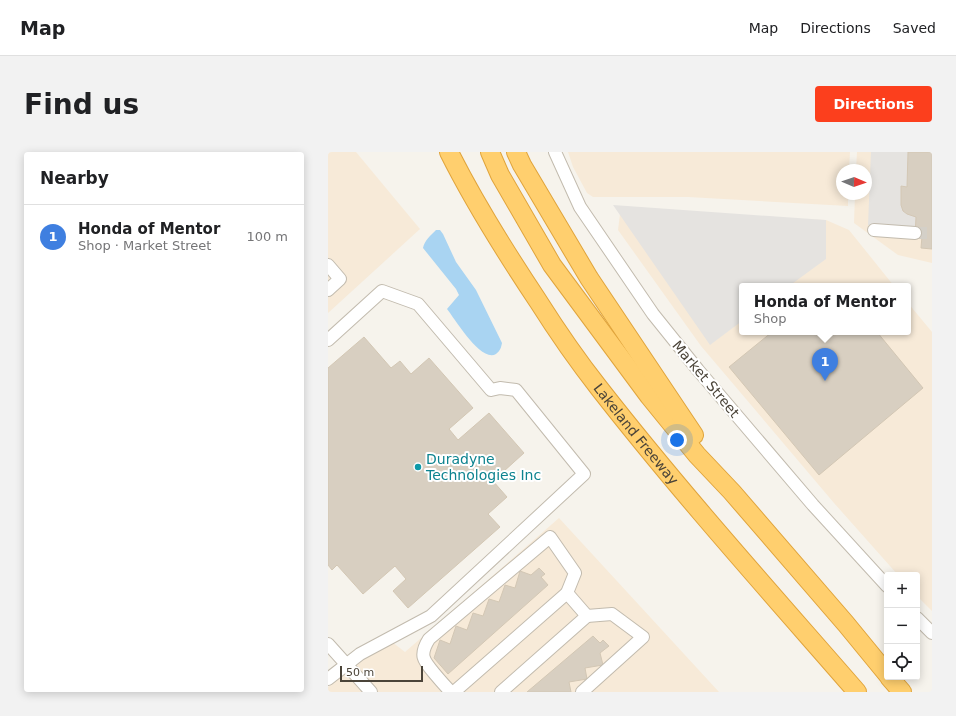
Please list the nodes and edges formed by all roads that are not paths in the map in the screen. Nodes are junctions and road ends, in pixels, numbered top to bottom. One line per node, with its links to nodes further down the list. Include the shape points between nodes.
1 (449, 152): 26 (highway, Lakeland Freeway, via 509,259 598,387 681,490)
2 (490, 152): 10 (highway, via 500,175 552,265 649,396 697,455)
3 (516, 152): 10 (highway, via 589,278)
4 (555, 152): 11 (street, Market Street, via 580,207 653,314 812,505)
5 (874, 230): 6 (street)
6 (915, 233)
7 (328, 265): 8 (street, via 340,279)
8 (328, 290)
9 (328, 340): 17 (street, via 382,291 418,304 491,390 516,390 584,474 431,616)
10 (732, 492): 18 (highway)
11 (884, 583)
12 (567, 593): 13 (street); 22 (street, via 575,572 550,537 429,639 424,646 424,662); 23 (street)
13 (587, 616): 24 (street); 25 (street, via 612,614 643,637)
14 (920, 621): 15 (street)
15 (932, 632)
16 (328, 644): 17 (street)
17 (346, 664): 19 (street); 21 (street)
18 (884, 670)
19 (328, 679)
20 (892, 680): 27 (highway)
21 (371, 692)
22 (451, 692)
23 (454, 692)
24 (501, 692)
25 (582, 692)
26 (857, 692)
27 (902, 692)

